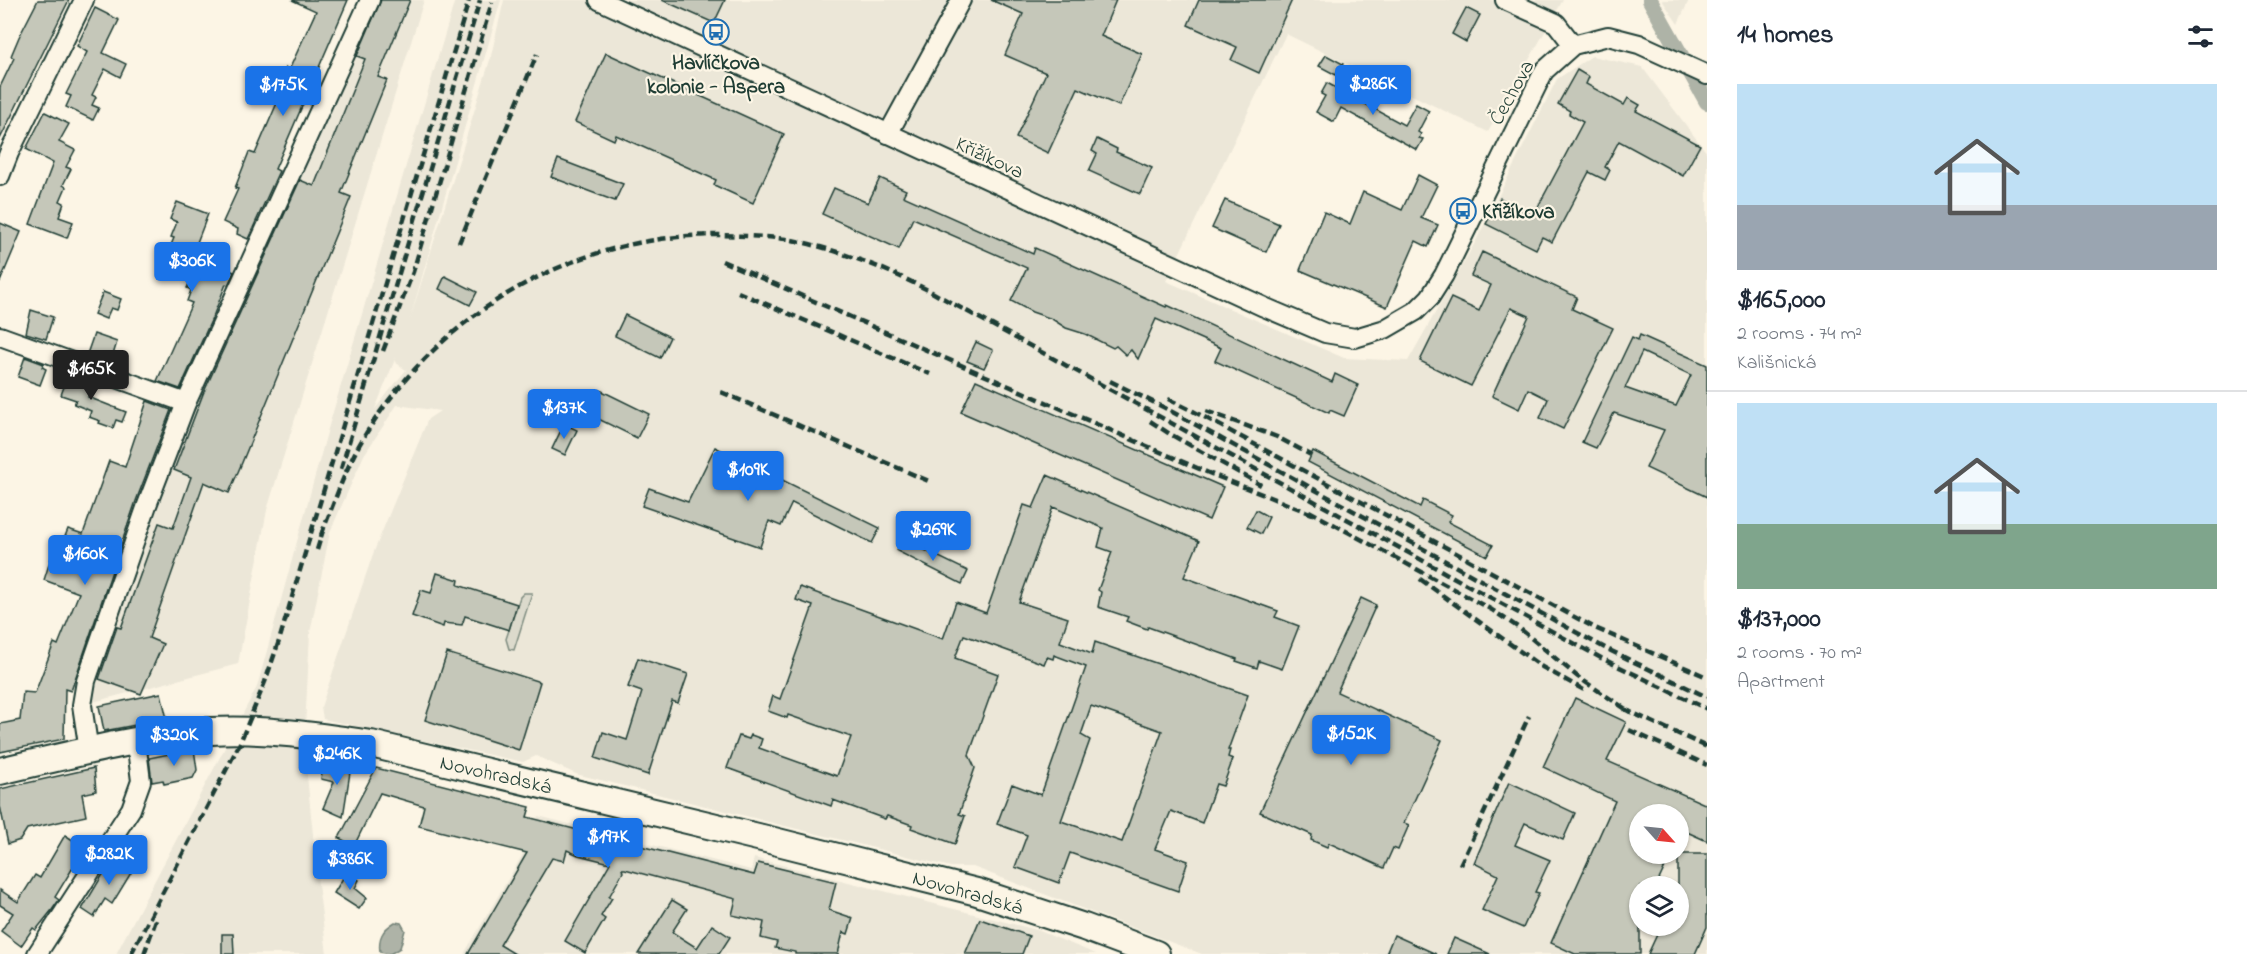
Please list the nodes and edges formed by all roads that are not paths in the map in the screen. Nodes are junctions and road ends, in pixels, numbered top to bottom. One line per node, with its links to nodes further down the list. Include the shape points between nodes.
1 (84, 0): 9 (street)
2 (370, 0): 13 (street)
3 (599, 0): 8 (street, Křižíkova)
4 (961, 0): 8 (street)
5 (1505, 0): 6 (street, via 1556,23)
6 (1573, 45): 7 (street, Čechova, via 1608,36 1639,44); 10 (street, Čechova, via 1544,71)
7 (1707, 75)
8 (888, 134): 10 (street, Křižíkova, via 1274,311 1325,333 1355,338 1401,321 1430,297)
9 (4, 151): 11 (street)
10 (1497, 167)
11 (0, 176)
12 (0, 336): 13 (street)
13 (186, 404): 15 (street, via 86,681 82,705)
14 (136, 741): 15 (main road, Novohradská); 17 (street, via 141,781 130,809); 18 (main road, Novohradská, via 246,730 371,744 976,892)
15 (89, 751): 16 (main road, Novohradská)
16 (0, 771)
17 (37, 954)
18 (1156, 954)

